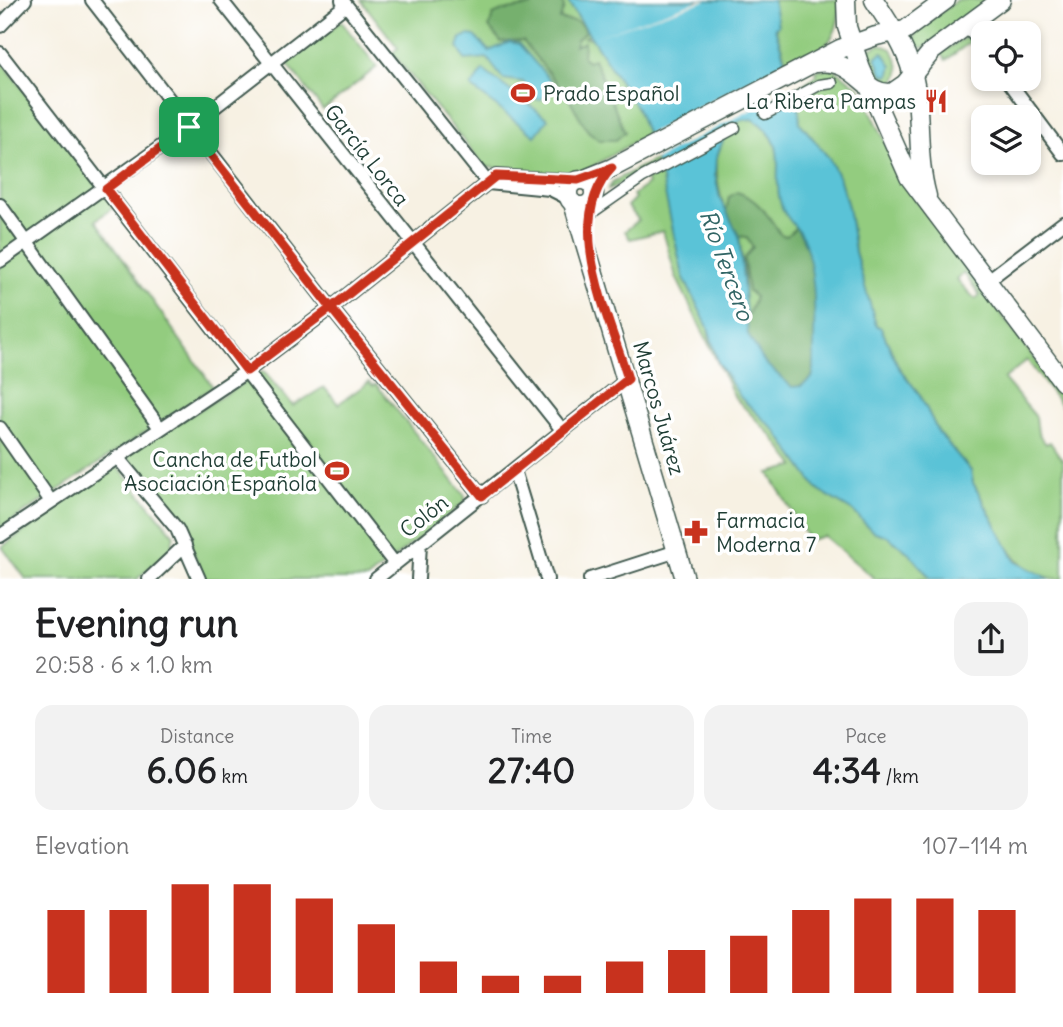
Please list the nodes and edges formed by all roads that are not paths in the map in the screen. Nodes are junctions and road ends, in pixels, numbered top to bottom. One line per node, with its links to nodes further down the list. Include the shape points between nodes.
1 (25, 0): 10 (street)
2 (92, 0): 22 (street)
3 (221, 0): 16 (street, García Lorca)
4 (846, 0): 13 (main road)
5 (874, 0): 12 (main road)
6 (946, 0): 12 (main road, via 905,30)
7 (1001, 0): 9 (main road)
8 (344, 3): 16 (street); 27 (street)
9 (967, 25): 11 (street); 17 (main road, via 932,51)
10 (0, 26)
11 (971, 30)
12 (895, 32): 13 (main road); 17 (main road)
13 (850, 35): 15 (main road); 19 (main road)
14 (0, 53): 28 (street)
15 (810, 64): 19 (main road, via 842,65); 25 (main road)
16 (272, 65): 22 (street); 35 (street, García Lorca)
17 (913, 73): 19 (main road, via 892,93); 31 (main road, via 918,154)
18 (832, 83): 21 (street)
19 (869, 86): 31 (main road, via 906,171)
20 (1016, 91): 24 (street)
21 (765, 114)
22 (189, 127): 28 (street); 39 (street)
23 (735, 128): 30 (street)
24 (1063, 154)
25 (620, 163): 26 (main road); 30 (main road)
26 (580, 180): 27 (street, via 504,174); 29 (main road, via 569,189); 30 (main road, via 592,185)
27 (488, 183): 29 (street, via 550,189); 35 (street)
28 (106, 189): 34 (street); 40 (street)
29 (571, 201): 30 (main road, via 582,206); 36 (main road, Marcos Juárez)
30 (592, 203): 36 (main road, Marcos Juárez)
31 (929, 203): 38 (main road)
32 (0, 205): 34 (street)
33 (1063, 223): 38 (street)
34 (27, 242): 37 (street); 44 (street)
35 (413, 244): 39 (street); 45 (street, García Lorca)
36 (589, 250): 41 (main road, Marcos Juárez)
37 (0, 261)
38 (986, 281): 42 (main road)
39 (331, 308): 40 (street); 48 (street)
40 (247, 371): 44 (street); 54 (street)
41 (628, 379): 45 (street, Colón); 53 (main road, Marcos Juárez)
42 (1063, 382)
43 (0, 428): 49 (street)
44 (160, 428): 46 (street)
45 (563, 431): 47 (street, Colón)
46 (117, 457): 49 (street); 52 (street, via 172,522)
47 (514, 470): 48 (street, Colón); 59 (street)
48 (482, 496): 51 (street, Colón)
49 (50, 500): 50 (street)
50 (0, 536)
51 (420, 544): 54 (street, Colón); 58 (street)
52 (185, 545): 55 (street); 56 (street)
53 (677, 551): 60 (street); 61 (main road, Marcos Juárez)
54 (395, 564): 57 (street, Colón)
55 (149, 579)
56 (199, 579)
57 (376, 579)
58 (418, 579)
59 (547, 579)
60 (590, 579)
61 (685, 579)

